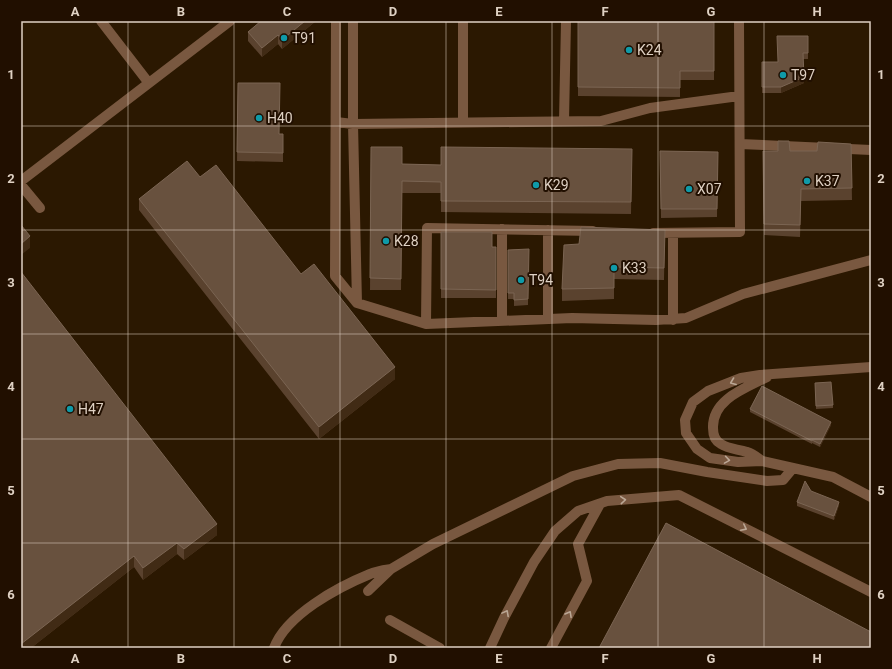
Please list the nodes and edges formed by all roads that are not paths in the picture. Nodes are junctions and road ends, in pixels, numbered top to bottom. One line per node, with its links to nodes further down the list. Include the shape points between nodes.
1 (101, 21): 8 (lane)
2 (230, 21): 8 (lane)
3 (336, 21): 11 (lane)
4 (353, 21): 13 (lane)
5 (463, 21): 12 (lane)
6 (566, 21): 10 (lane)
7 (739, 21): 9 (lane)
8 (148, 82): 16 (lane)
9 (739, 96): 10 (lane, via 650,108 601,121); 14 (lane)
10 (564, 121): 12 (lane)
11 (336, 122): 13 (lane); 25 (lane, via 335,276)
12 (463, 123): 13 (lane)
13 (352, 124): 25 (lane)
14 (740, 144): 15 (lane); 23 (lane, via 740,232)
15 (871, 150)
16 (21, 181)
17 (21, 185): 18 (lane)
18 (40, 208)
19 (502, 229): 20 (lane); 28 (lane); 29 (lane, via 427,228)
20 (548, 230): 21 (lane); 26 (lane)
21 (603, 231)
22 (642, 232): 23 (lane)
23 (673, 233): 27 (lane)
24 (871, 260): 27 (lane, via 743,294 686,318)
25 (357, 303): 29 (lane)
26 (548, 319): 27 (lane); 28 (lane)
27 (673, 320)
28 (502, 321): 29 (lane)
29 (426, 324)
30 (871, 367): 31 (lane)
31 (771, 375): 32 (lane, via 730,396 714,416 715,438 720,444 749,452); 32 (lane, one-way to 32, via 741,378 708,391 693,402 685,420 686,434 697,449 710,458)
32 (762, 462): 33 (lane)
33 (793, 468): 34 (lane, via 833,477); 36 (lane, via 783,480 767,481 660,463 618,464 573,476 433,544)
34 (871, 497)
35 (600, 504): 38 (lane, one-way to 38, via 607,501 679,495); 42 (lane, one-way to 35, via 534,562 555,531 578,511); 43 (lane, one-way to 35, via 587,581 578,544)
36 (391, 569): 37 (lane); 40 (lane, via 371,573 311,605 289,624 277,639)
37 (368, 591)
38 (871, 592)
39 (390, 620): 41 (lane)
40 (274, 648)
41 (440, 648)
42 (490, 648)
43 (551, 648)

